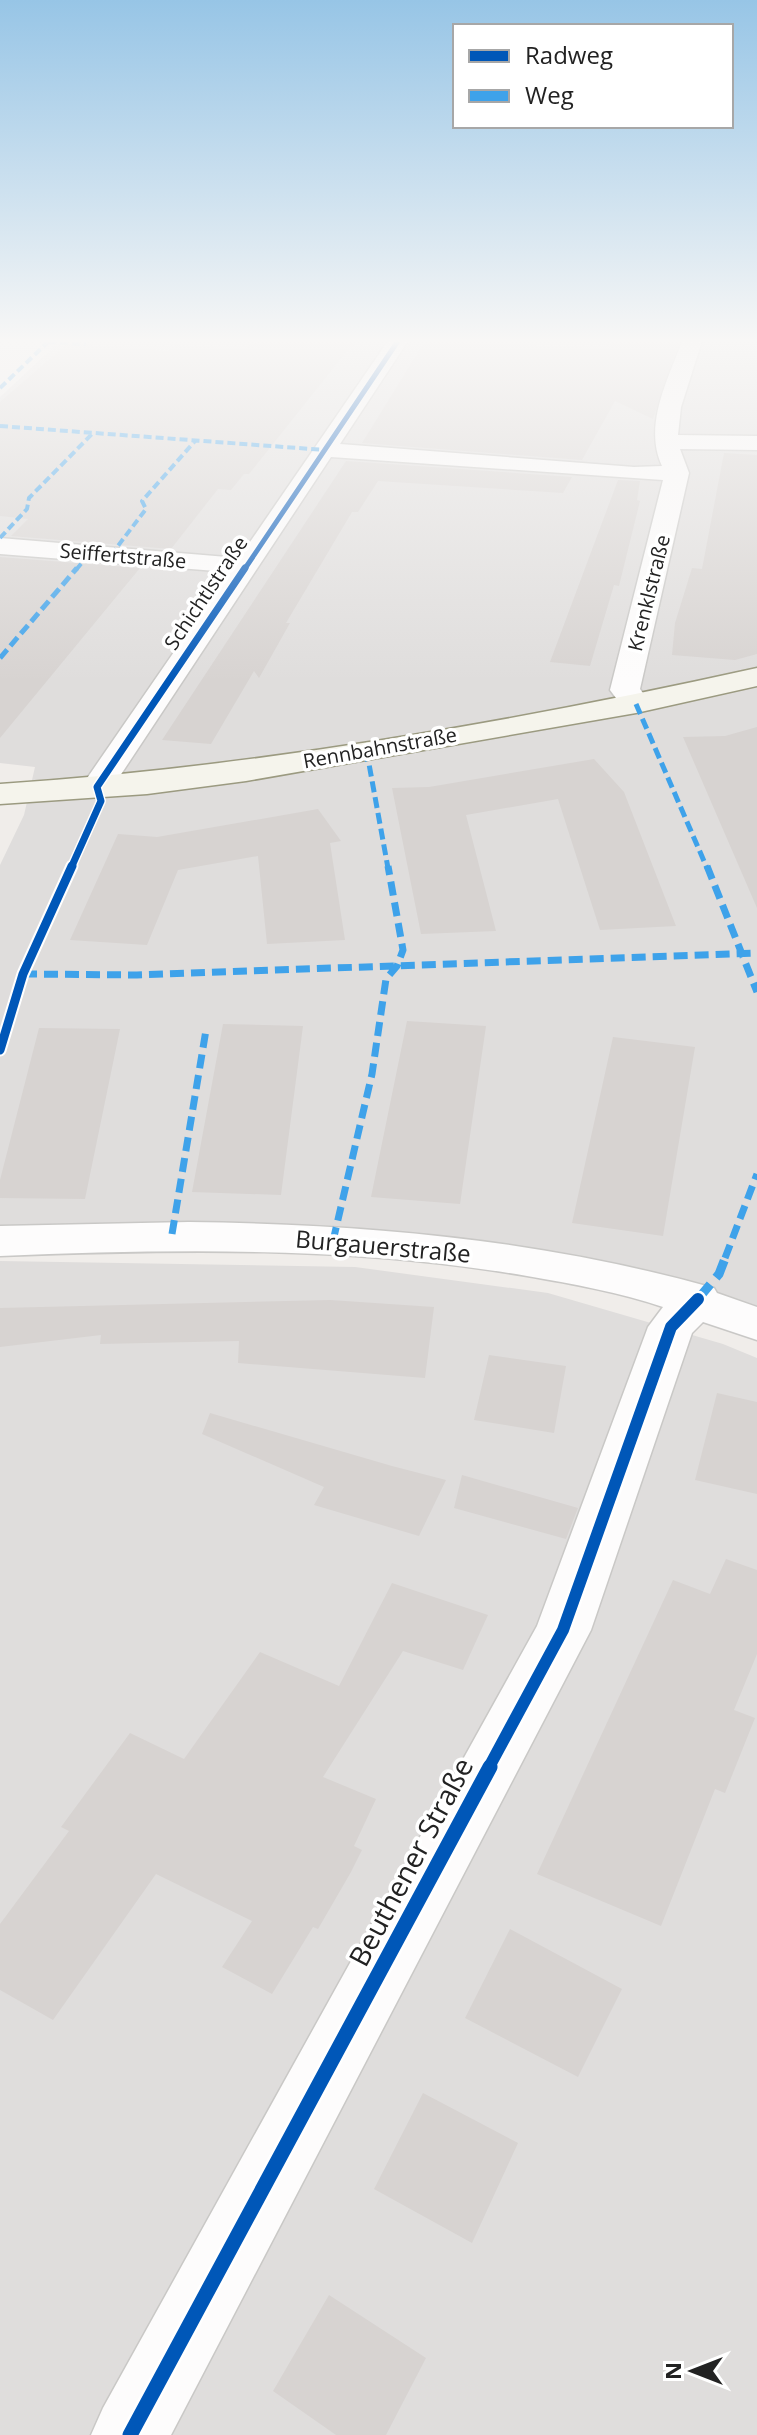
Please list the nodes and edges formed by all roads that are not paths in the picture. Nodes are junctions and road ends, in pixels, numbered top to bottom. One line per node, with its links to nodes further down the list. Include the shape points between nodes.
1 (322, 455): 6 (street, Schichtlstraße)
2 (385, 455): 4 (street)
3 (669, 455): 4 (street)
4 (677, 473): 8 (street, Krenklstraße, via 625,690)
5 (0, 546): 6 (street, Seiffertstraße)
6 (246, 566): 9 (street, Schichtlstraße)
7 (757, 677): 8 (street, Rennbahnstraße)
8 (636, 704): 9 (street, Rennbahnstraße, via 234,773)
9 (97, 787): 10 (street, Rennbahnstraße)
10 (0, 794)
11 (0, 1241): 12 (street, Burgauerstraße, via 172,1234 348,1242 550,1265)
12 (698, 1299): 13 (street, Burgauerstraße); 14 (street, Beuthener Straße, via 671,1327 563,1630)
13 (757, 1324)
14 (130, 2435)

